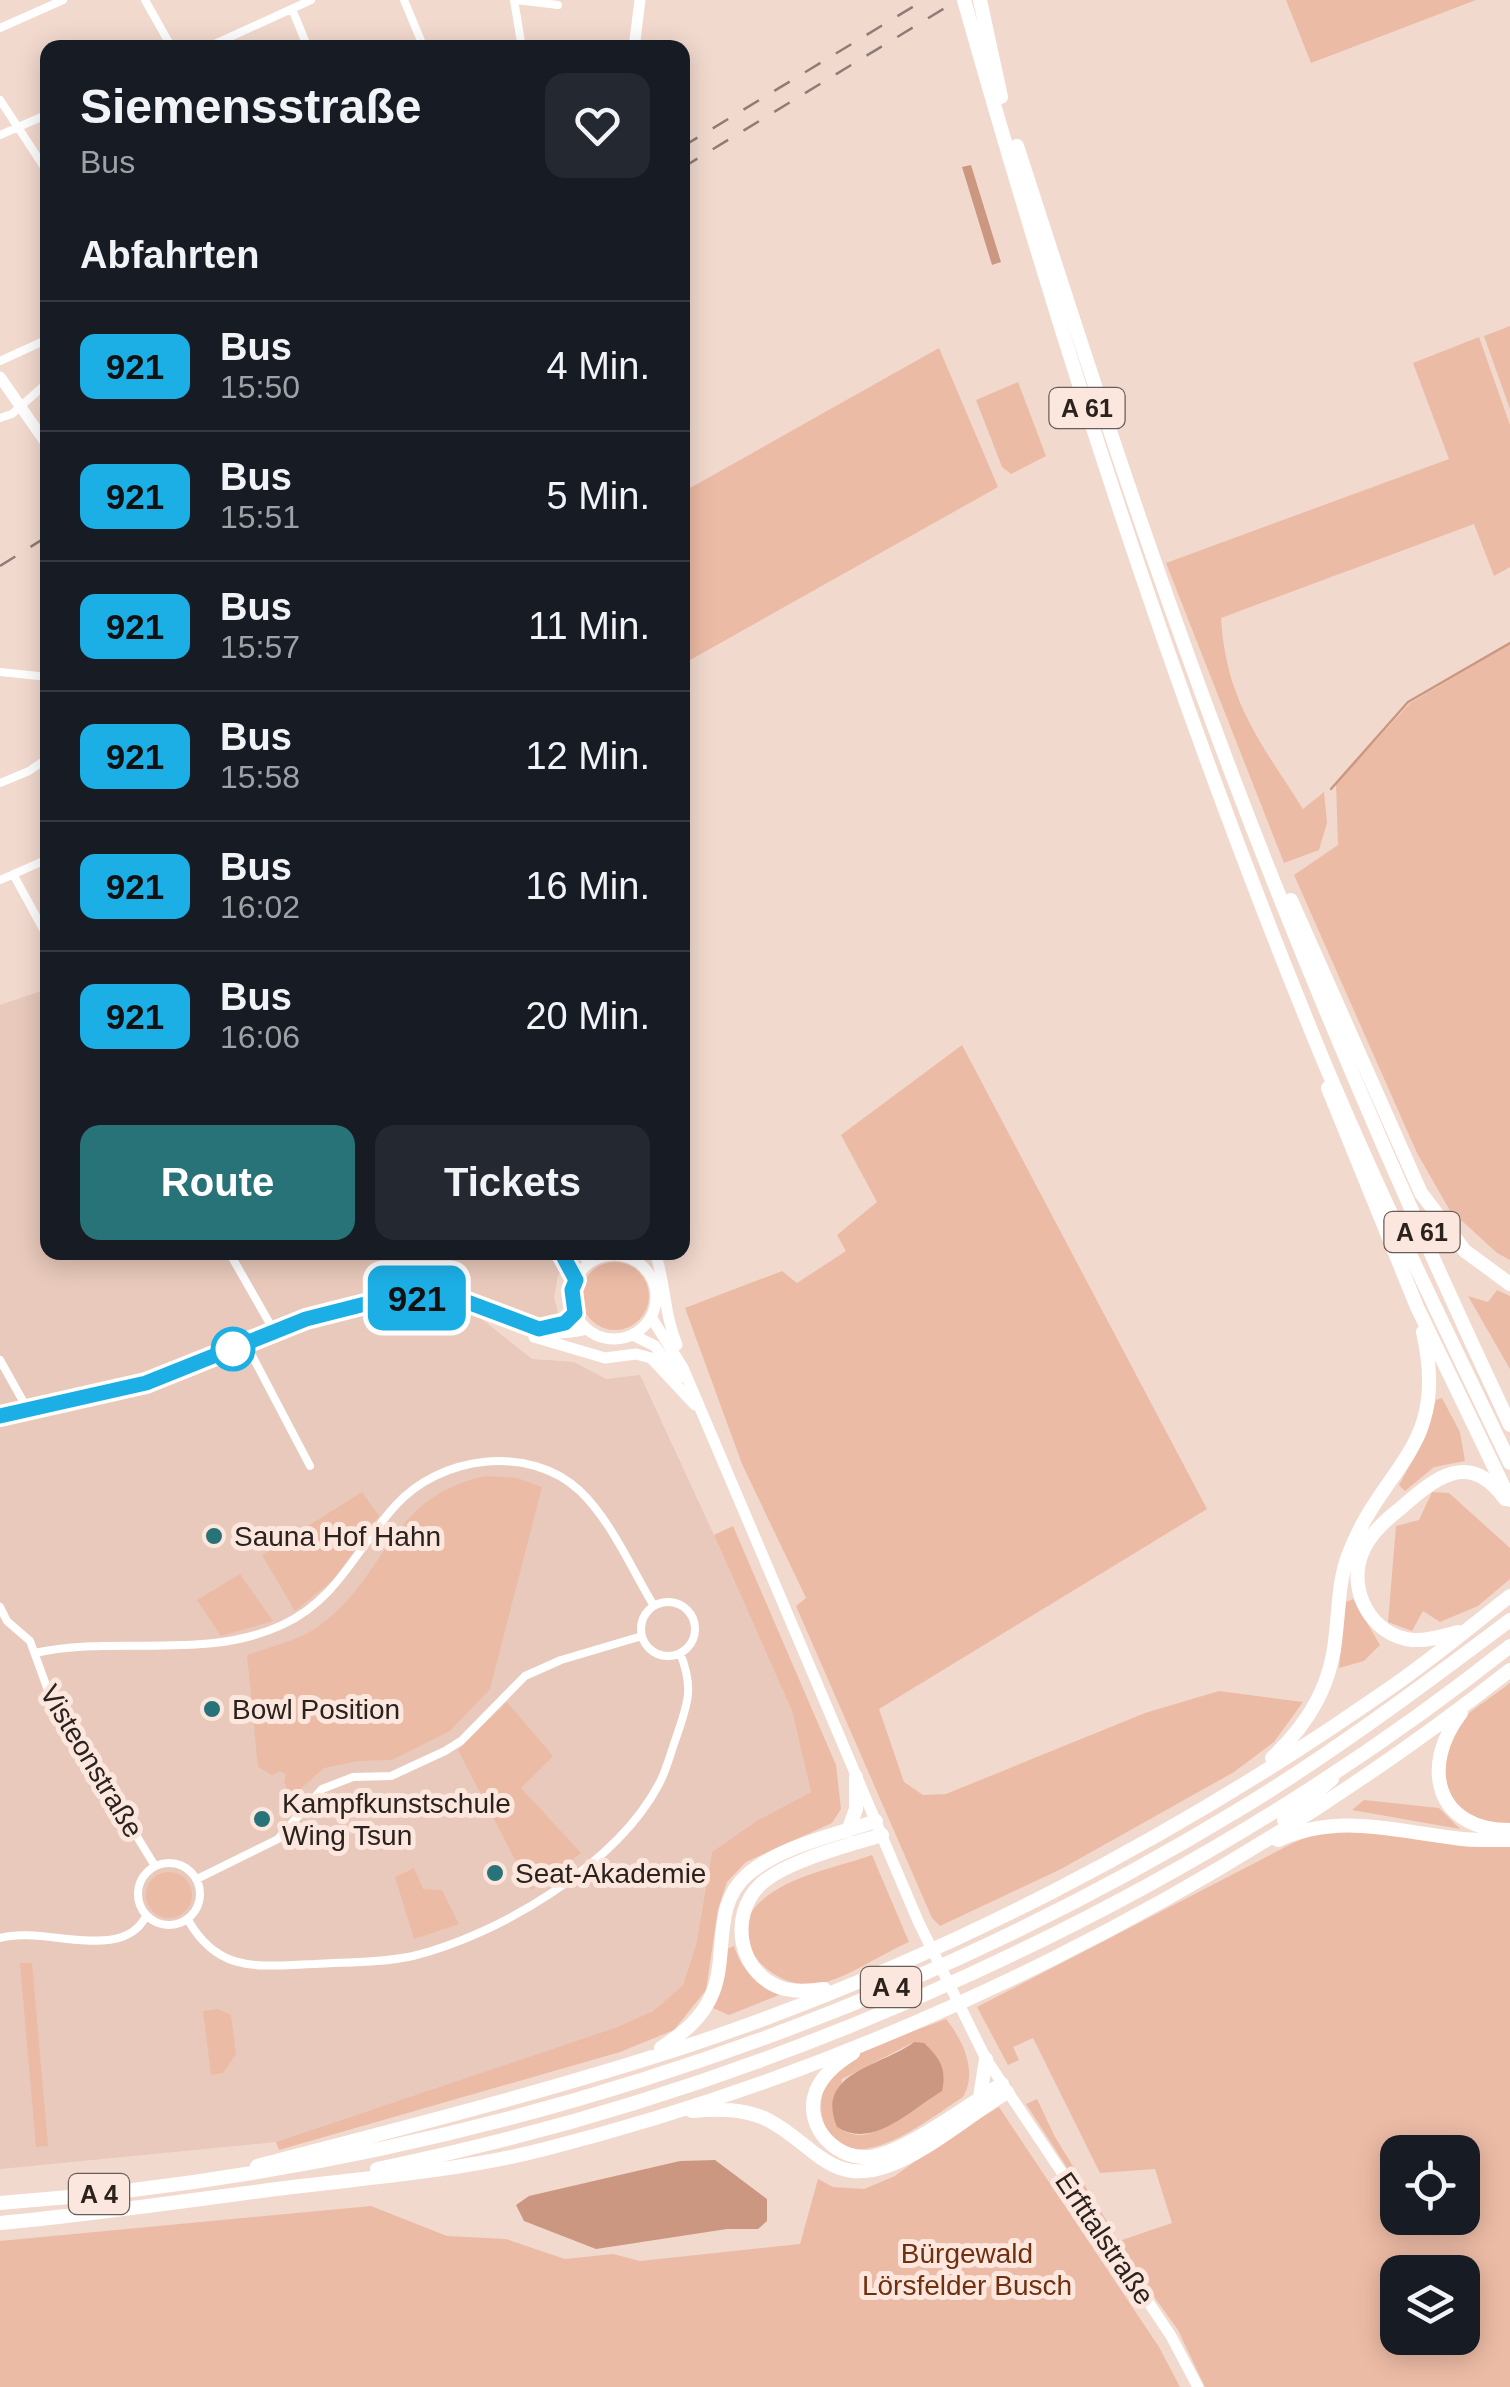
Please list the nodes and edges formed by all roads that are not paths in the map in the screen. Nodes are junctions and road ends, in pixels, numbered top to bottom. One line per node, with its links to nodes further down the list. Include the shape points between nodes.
1 (62, 0): 11 (street)
2 (145, 0): 12 (street)
3 (312, 0): 10 (street)
4 (404, 0): 15 (street)
5 (516, 0): 9 (street); 16 (street)
6 (640, 0): 17 (main road)
7 (964, 0): 39 (highway, A 61, via 1160,633)
8 (980, 0): 34 (highway, A 61, via 1002,98 1124,473)
9 (558, 5)
10 (292, 9): 13 (street); 14 (street)
11 (0, 28)
12 (168, 40)
13 (224, 40)
14 (305, 40)
15 (421, 40)
16 (521, 40)
17 (635, 40)
18 (0, 100): 20 (street)
19 (40, 118): 20 (street)
20 (16, 128): 21 (street); 22 (street)
21 (0, 135)
22 (40, 161)
23 (40, 343): 24 (street)
24 (0, 361)
25 (0, 377): 27 (main road)
26 (40, 389): 27 (street)
27 (20, 406): 28 (street); 29 (main road)
28 (0, 418)
29 (40, 435)
30 (0, 672): 31 (street)
31 (40, 676)
32 (40, 763): 33 (street)
33 (0, 783)
34 (1245, 809): 47 (highway, via 1421,1193 1465,1251); 52 (highway, A 61, via 1347,1066)
35 (40, 862): 36 (street)
36 (13, 874): 37 (street); 38 (street)
37 (0, 880)
38 (40, 923)
39 (1305, 1016): 48 (highway); 64 (highway, A 61)
40 (233, 1260): 54 (street)
41 (565, 1260): 46 (main road)
42 (596, 1260): 45 (main road)
43 (641, 1260): 50 (main road, via 655,1288)
44 (657, 1260): 58 (main road)
45 (592, 1261): 46 (main road)
46 (576, 1280): 49 (main road)
47 (1510, 1284)
48 (1417, 1307): 66 (highway); 80 (highway, via 1430,1384 1420,1435 1353,1544 1332,1663 1317,1704)
49 (575, 1313): 51 (main road, via 565,1323 539,1329); 53 (main road)
50 (651, 1317): 55 (main road); 58 (main road)
51 (506, 1318): 53 (main road, via 537,1333); 54 (main road, via 469,1300 408,1298 340,1308); 59 (main road, via 553,1344 604,1358 651,1358)
52 (1464, 1328): 60 (highway); 63 (highway, A 61)
53 (587, 1329): 55 (main road, via 608,1338)
54 (274, 1332): 56 (main road)
55 (633, 1334): 59 (main road, via 667,1358)
56 (246, 1344): 61 (main road, via 146,1383); 65 (street)
57 (0, 1360): 61 (street)
58 (683, 1368): 59 (main road)
59 (693, 1403): 79 (main road, Erfttalstraße)
60 (1510, 1405)
61 (28, 1410): 62 (main road)
62 (0, 1416)
63 (1510, 1426)
64 (1510, 1463)
65 (310, 1466)
66 (1510, 1504): 71 (highway, via 1477,1476 1446,1474 1382,1524 1359,1561 1364,1604 1391,1634 1424,1640)
67 (1510, 1596): 71 (highway)
68 (654, 1606): 72 (street, via 643,1619); 74 (street, via 578,1488 527,1465 473,1462 408,1492 341,1582 284,1624 232,1641); 75 (street, via 679,1604 692,1615 693,1641)
69 (0, 1607): 74 (street, Visteonstraße)
70 (1510, 1620): 98 (highway, A 4, via 1239,1810 1092,1892 892,1987 736,2049 563,2105 409,2144)
71 (1468, 1628): 80 (highway, via 1394,1686)
72 (642, 1636): 75 (street, via 657,1653); 87 (street, via 525,1676 452,1746 391,1776 353,1777 322,1789 278,1839)
73 (1510, 1646): 78 (highway, A 4)
74 (35, 1653): 86 (street, Visteonstraße, via 49,1692)
75 (680, 1653): 89 (street, via 690,1698 650,1798 574,1875 489,1929 399,1958 264,1965 217,1956)
76 (1510, 1670): 77 (highway)
77 (1471, 1700): 82 (highway, via 1442,1742 1441,1788 1465,1820); 85 (highway)
78 (1351, 1760): 85 (highway); 99 (highway, A 4, via 1125,1896 872,2018 742,2069 555,2126)
79 (856, 1777): 81 (main road, Erfttalstraße); 83 (highway)
80 (1252, 1778): 91 (highway, via 1043,1895)
81 (879, 1828): 83 (highway); 91 (highway, via 774,1875 752,1894 743,1915 744,1953 765,1980 796,1991); 94 (main road, Erfttalstraße)
82 (1510, 1830)
83 (848, 1831): 93 (highway, via 744,1877 728,1904 709,2002 686,2030)
84 (1510, 1840): 85 (highway, via 1340,1823 1292,1834)
85 (1232, 1860): 92 (highway, via 1000,1984)
86 (155, 1866): 87 (street, Visteonstraße, via 183,1866); 88 (street, Visteonstraße, via 138,1889)
87 (197, 1879): 89 (street, via 201,1897)
88 (146, 1916): 89 (street, via 162,1925); 90 (street, via 132,1934 111,1942 34,1934)
89 (188, 1920)
90 (0, 1938)
91 (849, 1984): 93 (highway)
92 (875, 2039): 96 (highway, via 840,2061 817,2088 818,2130 843,2154 891,2151); 97 (highway)
93 (648, 2057): 98 (highway)
94 (986, 2059): 95 (main road, Erfttalstraße); 96 (highway)
95 (1004, 2088): 96 (highway); 97 (highway, via 893,2164 870,2171 832,2166 746,2112); 102 (main road, Erfttalstraße, via 1172,2336)
96 (980, 2098)
97 (671, 2113): 99 (highway, via 483,2163)
98 (198, 2181): 100 (highway, A 4)
99 (282, 2188): 101 (highway, A 4)
100 (0, 2203)
101 (0, 2223)
102 (1198, 2387)

